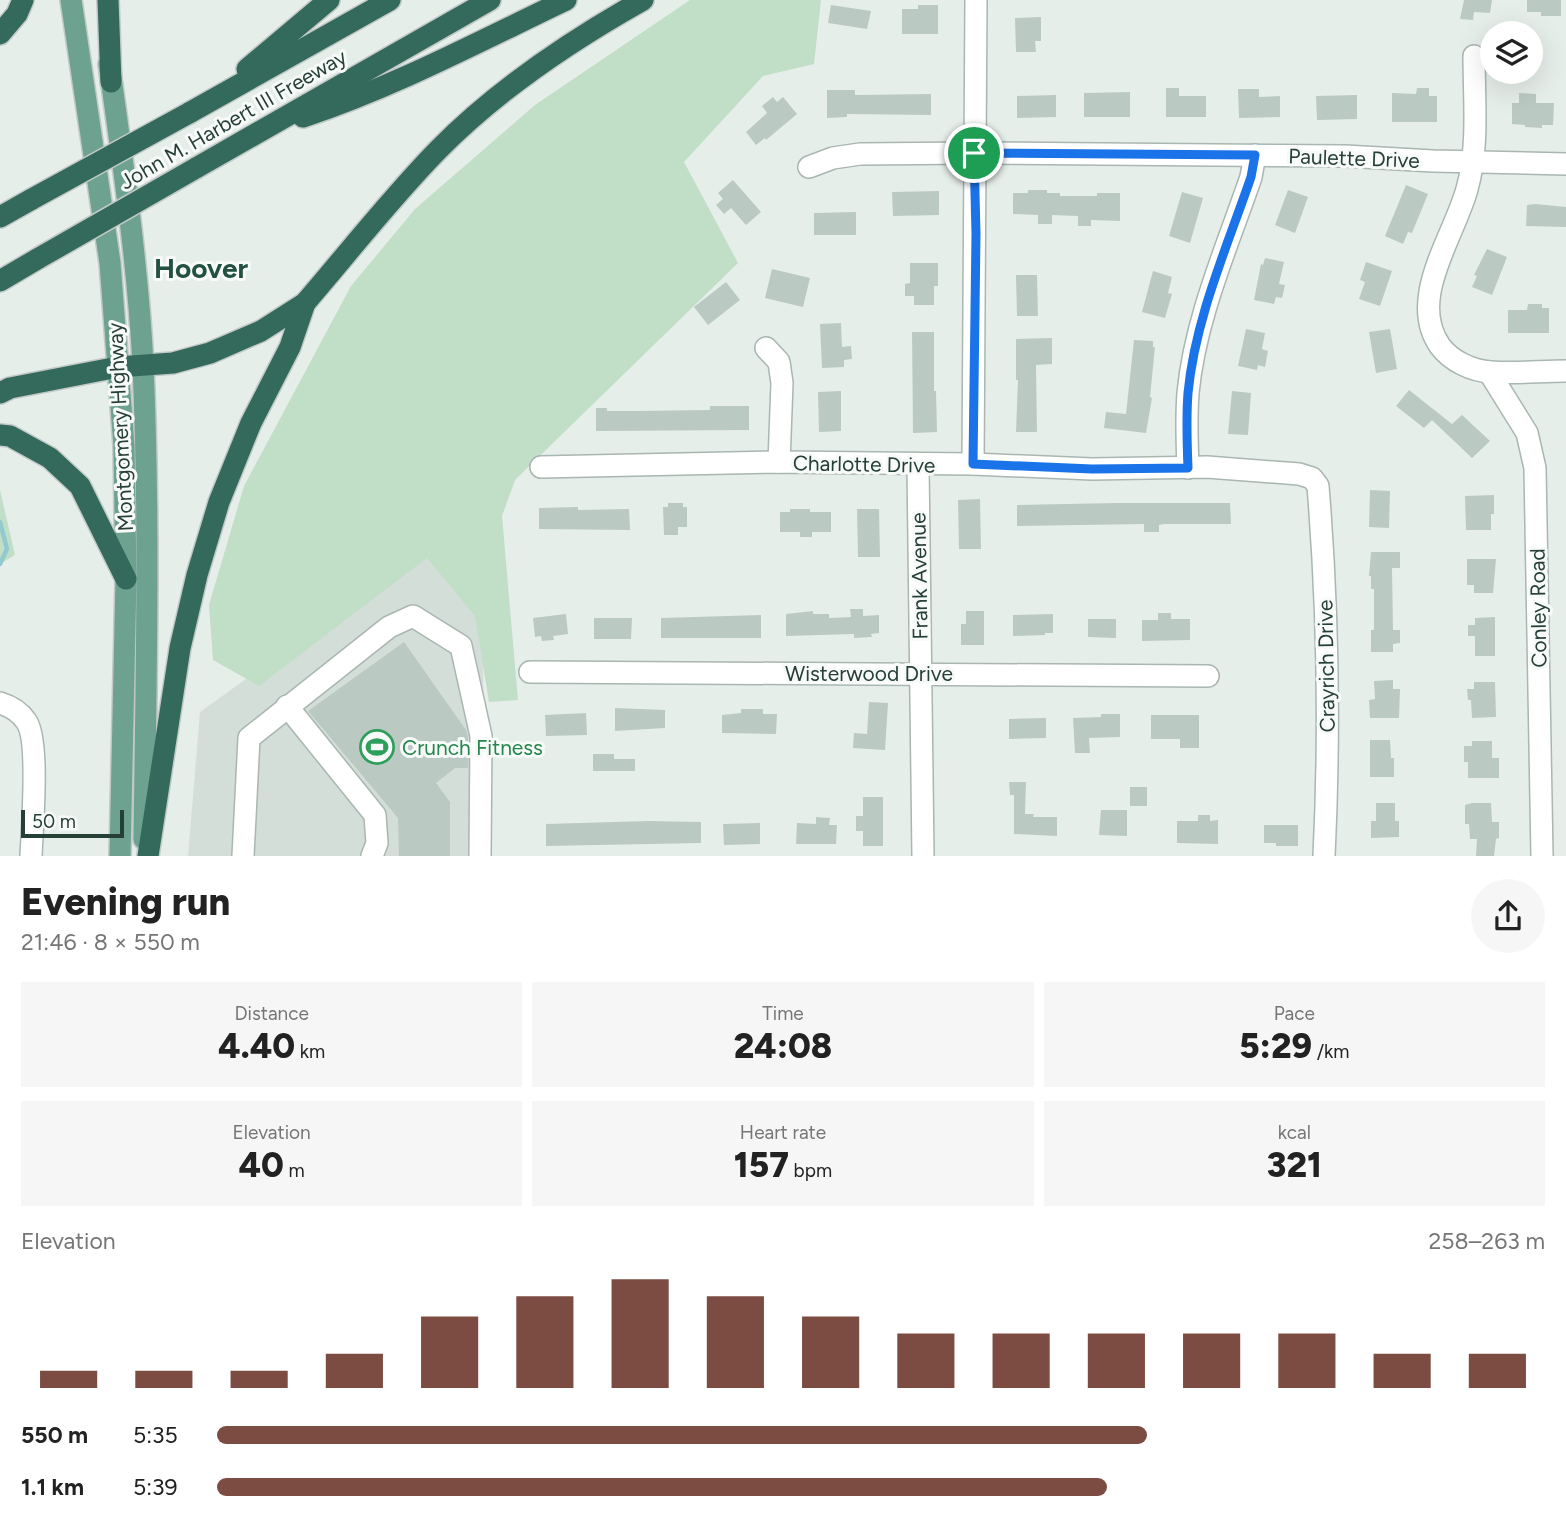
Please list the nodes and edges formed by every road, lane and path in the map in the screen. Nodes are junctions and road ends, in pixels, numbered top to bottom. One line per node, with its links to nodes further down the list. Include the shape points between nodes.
1 (23, 0): 11 (highway)
2 (71, 0): 26 (main road, Montgomery Highway, via 110,263)
3 (99, 0): 13 (main road, Montgomery Highway)
4 (108, 0): 13 (highway)
5 (328, 0): 14 (highway)
6 (390, 0): 14 (highway, John M. Harbert III Freeway)
7 (490, 0): 15 (highway, John M. Harbert III Freeway)
8 (566, 0): 15 (highway, via 442,60 332,107)
9 (643, 0): 23 (highway, via 545,62 448,141)
10 (976, 0): 16 (street)
11 (0, 34)
12 (1474, 55): 18 (street)
13 (111, 82): 25 (main road, Montgomery Highway)
14 (194, 110): 21 (highway, John M. Harbert III Freeway, bridge)
15 (258, 132): 22 (highway, John M. Harbert III Freeway, bridge)
16 (974, 153): 17 (street, Paulette Drive); 20 (street, Paulette Drive, via 860,154); 32 (street)
17 (1255, 155): 18 (street, Paulette Drive); 35 (street, via 1195,352 1188,391)
18 (1473, 162): 19 (street, Paulette Drive); 28 (street, via 1467,191 1429,290 1427,309 1429,326 1448,356)
19 (1566, 164)
20 (809, 167)
21 (0, 217)
22 (0, 281)
23 (305, 303): 25 (highway, via 261,331 210,353); 45 (highway, via 290,347 228,480 197,575 180,648)
24 (766, 348): 31 (street, via 779,362 782,383)
25 (143, 365): 26 (highway); 45 (main road, Montgomery Highway)
26 (118, 366): 29 (highway); 37 (main road, Montgomery Highway)
27 (1566, 371): 28 (street)
28 (1489, 372): 51 (street, Conley Road, via 1527,433 1535,468)
29 (0, 393)
30 (0, 435): 37 (highway, via 50,458 80,486)
31 (779, 462): 33 (street, Charlotte Drive); 34 (street, Charlotte Drive)
32 (973, 464): 33 (street, Charlotte Drive); 35 (street, Charlotte Drive)
33 (918, 465): 39 (street, Frank Avenue)
34 (541, 467)
35 (1188, 468): 36 (street, Charlotte Drive, via 1238,468)
36 (1311, 478): 50 (street, Crayrich Drive, via 1318,486 1324,564 1328,771)
37 (126, 579): 44 (main road, Montgomery Highway)
38 (530, 672): 39 (street, Wisterwood Drive)
39 (921, 673): 40 (street, Wisterwood Drive); 49 (street, Frank Avenue)
40 (1208, 676)
41 (0, 703): 43 (street, via 11,706 28,722 32,741)
42 (287, 706): 46 (street, via 249,738); 47 (street, via 375,815 377,843); 48 (street, via 389,626 413,616 461,646 481,736)
43 (32, 856)
44 (120, 856)
45 (146, 856)
46 (243, 856)
47 (372, 856)
48 (480, 856)
49 (923, 856)
50 (1324, 856)
51 (1542, 856)

